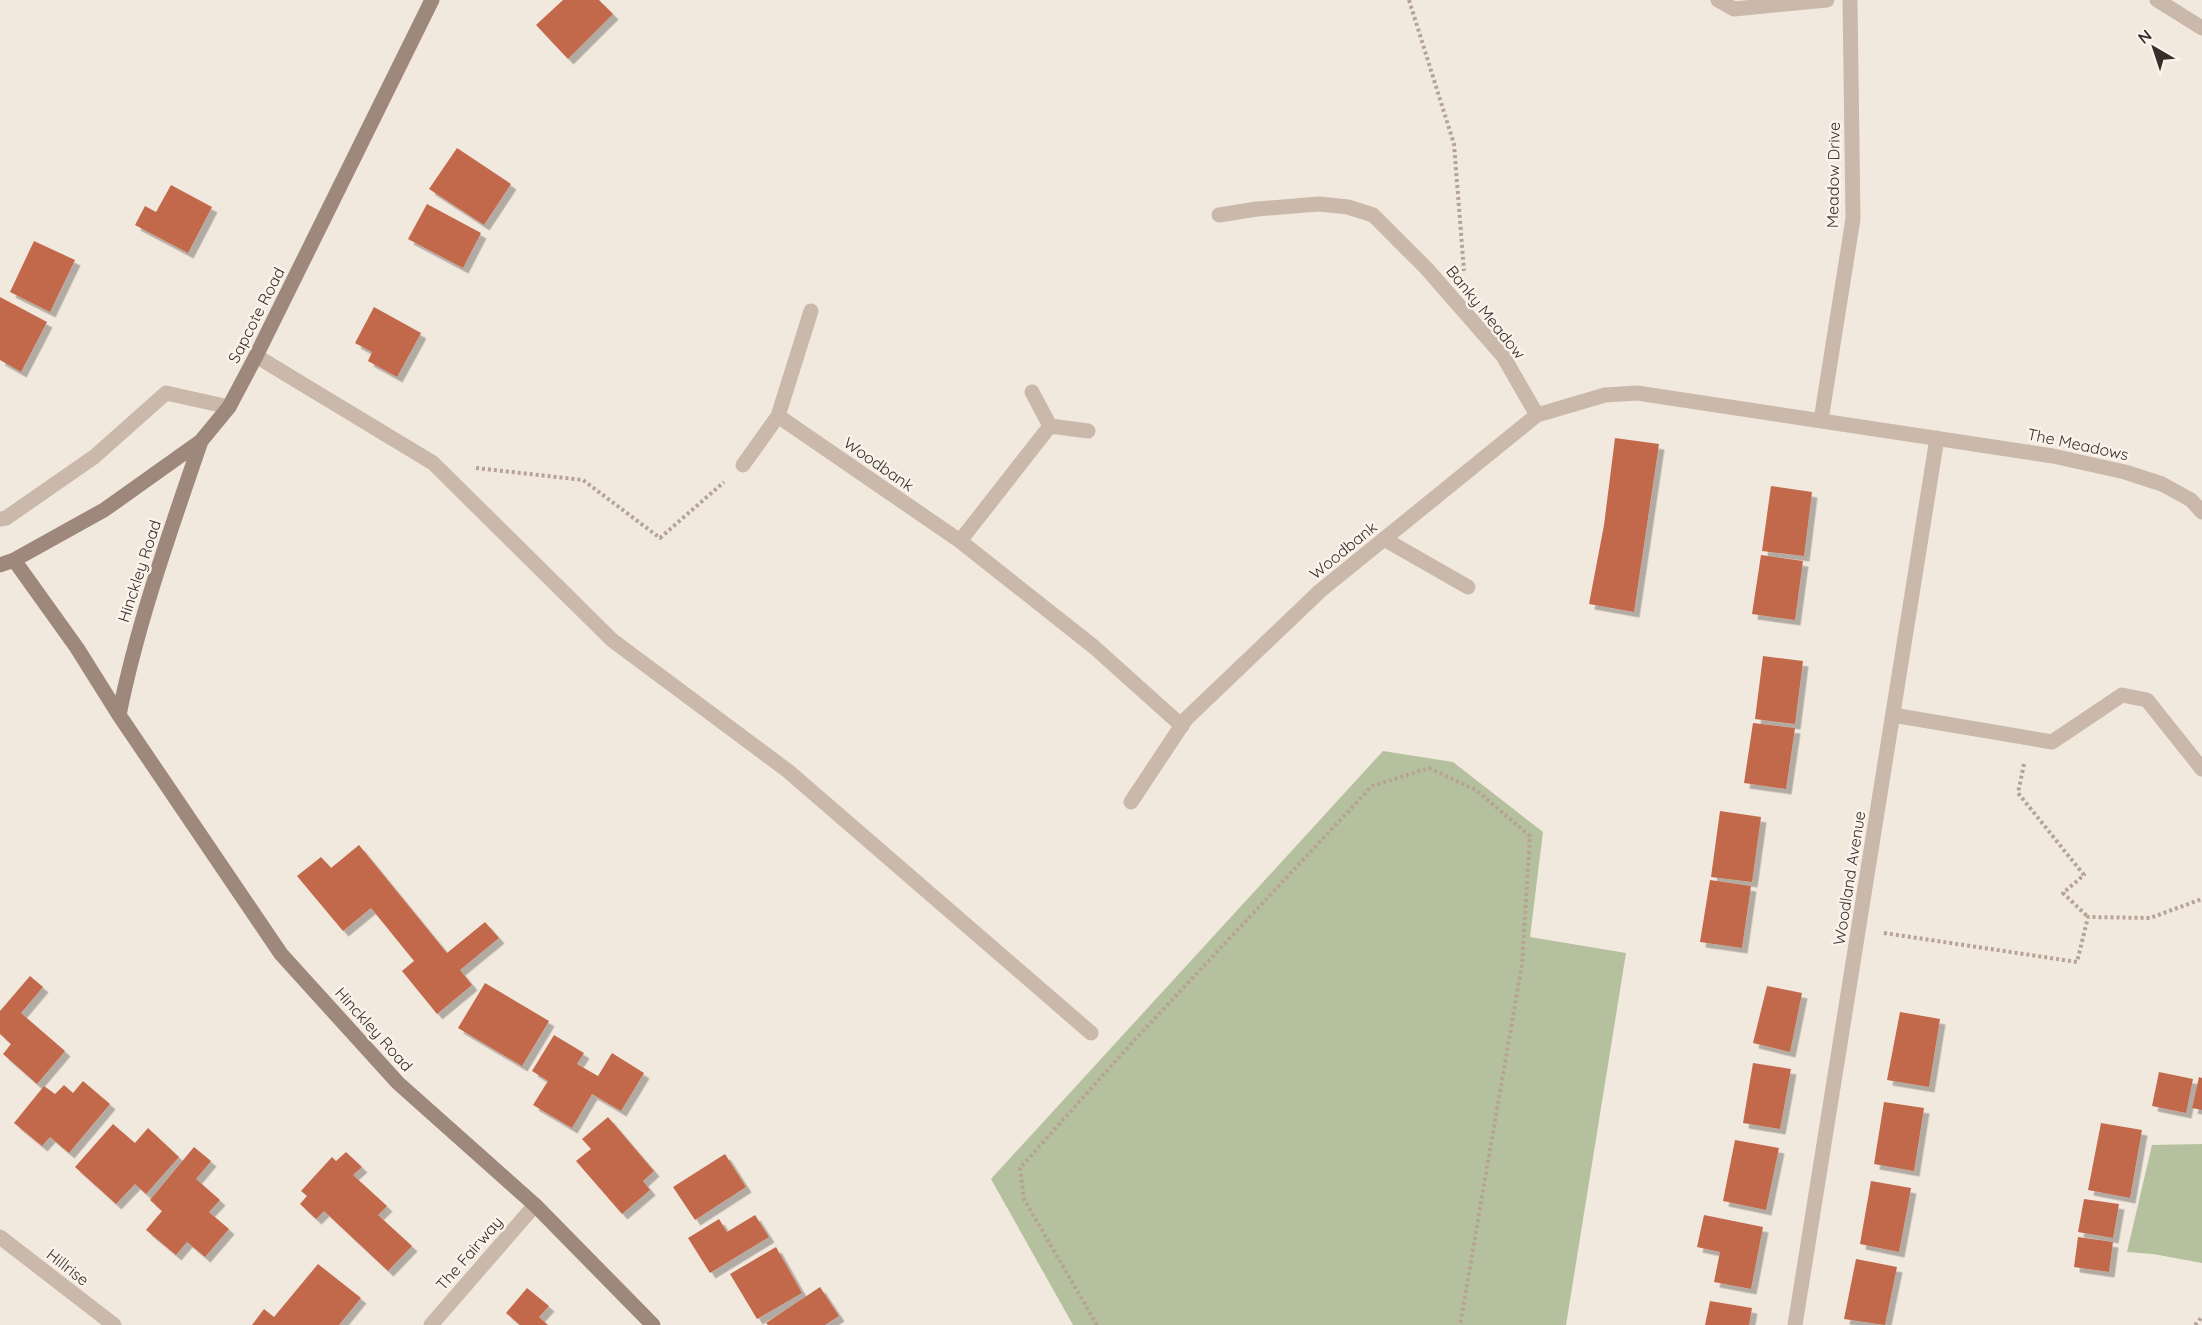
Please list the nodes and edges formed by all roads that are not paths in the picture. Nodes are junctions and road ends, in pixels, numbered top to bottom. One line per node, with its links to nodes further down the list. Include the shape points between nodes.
1 (432, 0): 9 (main road, Sapcote Road)
2 (1718, 0): 3 (street, via 1734,9)
3 (1827, 0)
4 (1851, 0): 14 (street, Meadow Drive, via 1853,219)
5 (2157, 0): 6 (street)
6 (2202, 28)
7 (1219, 215): 12 (street, Banky Meadow, via 1319,204 1373,215 1503,356)
8 (811, 311): 13 (street)
9 (256, 356): 11 (main road, Sapcote Road); 31 (street, via 433,463 612,640 788,771)
10 (1032, 392): 15 (street)
11 (229, 406): 18 (main road, Sapcote Road); 21 (street, via 166,393 94,457)
12 (1537, 415): 14 (street, via 1605,394 1637,393); 22 (street, Woodbank)
13 (778, 416): 19 (street); 23 (street, Woodbank)
14 (1821, 420): 17 (street)
15 (1050, 426): 16 (street); 23 (street)
16 (1088, 431)
17 (1937, 438): 20 (street, The Meadows, via 2125,472 2162,484 2191,500); 27 (street, Woodland Avenue)
18 (201, 441): 24 (main road, Sapcote Road, via 104,510); 26 (main road, Hinckley Road, via 136,640)
19 (743, 465)
20 (2202, 512)
21 (0, 519)
22 (1384, 540): 25 (street); 28 (street, Woodbank, via 1320,591)
23 (960, 541): 28 (street, Woodbank, via 1094,647)
24 (7, 562): 26 (main road, Hinckley Road, via 77,648)
25 (1468, 587)
26 (119, 715): 32 (main road, Hinckley Road, via 281,954 398,1083)
27 (1893, 715): 29 (street, via 2052,742 2122,695 2147,700); 37 (street, Woodland Avenue)
28 (1182, 726): 30 (street, Woodbank)
29 (2202, 769)
30 (1131, 801)
31 (1091, 1033)
32 (535, 1205): 35 (street, The Fairway); 36 (main road, Hinckley Road)
33 (0, 1237): 34 (street, Hillrise)
34 (114, 1325)
35 (431, 1325)
36 (653, 1325)
37 (1795, 1325)

